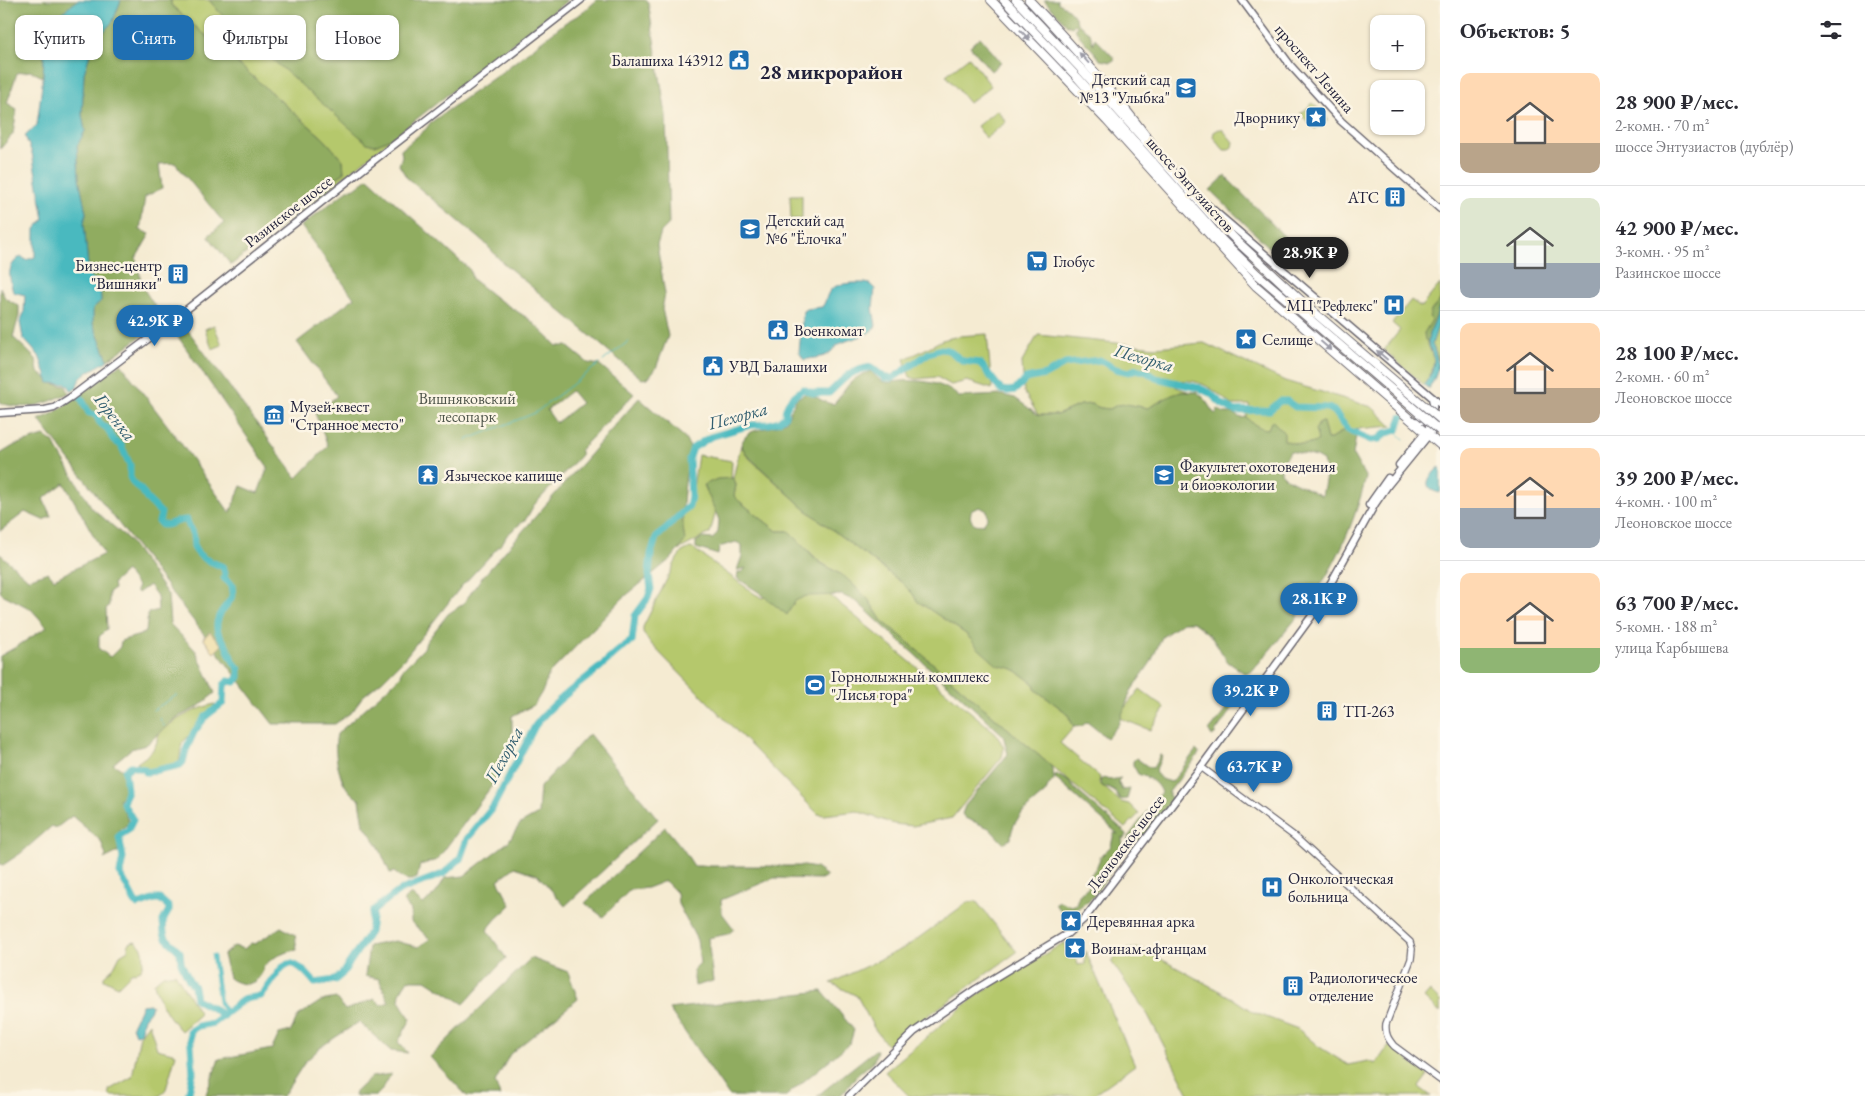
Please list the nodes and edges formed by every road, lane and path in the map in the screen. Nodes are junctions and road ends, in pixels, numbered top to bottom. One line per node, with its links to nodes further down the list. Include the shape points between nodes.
1 (581, 0): 15 (main road, Разинское шоссе, via 71,397 54,408)
2 (991, 0): 10 (main road, one-way to 10)
3 (1004, 0): 7 (main road, шоссе Энтузиастов)
4 (1016, 0): 8 (main road, шоссе Энтузиастов)
5 (1029, 0): 8 (main road, one-way to 5, via 1084,58)
6 (1242, 0): 11 (main road, проспект Ленина, via 1291,66 1341,121)
7 (1143, 151): 10 (main road); 12 (main road, шоссе Энтузиастов, via 1257,274)
8 (1168, 166): 9 (main road, шоссе Энтузиастов)
9 (1187, 187): 12 (main road, шоссе Энтузиастов, via 1262,265); 13 (main road, one-way to 9)
10 (1173, 195): 17 (main road, one-way to 17, via 1256,286)
11 (1440, 209)
12 (1400, 392): 18 (main road, шоссе Энтузиастов, bridge); 19 (main road, шоссе Энтузиастов, bridge)
13 (1430, 396): 14 (main road); 17 (main road, via 1434,410 1430,416 1421,422)
14 (1440, 404)
15 (0, 413)
16 (1440, 414): 20 (main road, Леоновское шоссе)
17 (1411, 420): 20 (main road)
18 (1440, 420): 20 (main road, Леоновское шоссе)
19 (1440, 432): 21 (main road)
20 (1427, 434): 22 (main road); 23 (main road, Леоновское шоссе, via 1388,485 1353,540 1314,614)
21 (1440, 439)
22 (1440, 445)
23 (1200, 767): 24 (street, via 1294,836 1410,942 1411,959 1386,1024 1387,1036 1394,1046); 25 (main road, Леоновское шоссе, via 1085,918 1067,934 976,989 921,1027)
24 (1440, 1080)
25 (850, 1096)

